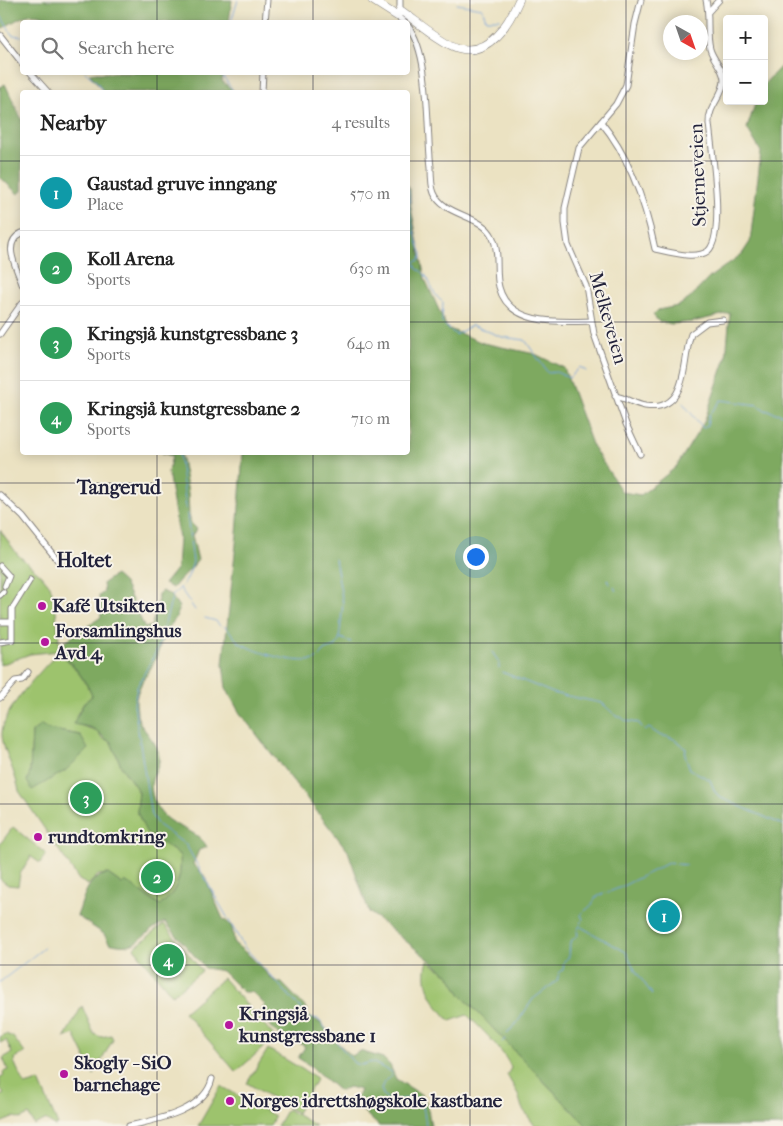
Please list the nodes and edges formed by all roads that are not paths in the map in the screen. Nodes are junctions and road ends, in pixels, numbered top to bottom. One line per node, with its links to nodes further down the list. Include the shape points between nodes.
1 (266, 0): 10 (street)
2 (372, 0): 9 (street)
3 (400, 0): 9 (street)
4 (519, 0): 12 (street, via 508,22 494,38 484,45 466,49)
5 (641, 0): 21 (street, Melkeveien, via 626,85)
6 (706, 0): 8 (street, Stjerneveien)
7 (719, 0): 8 (street)
8 (709, 11): 21 (street, Stjerneveien, via 711,51 725,79 709,120 715,173 716,228 713,244 707,251 698,255 656,249 626,162 614,138)
9 (398, 13): 11 (street); 13 (street)
10 (266, 20)
11 (403, 20)
12 (410, 20)
13 (410, 20)
14 (410, 29): 26 (street, via 422,59 434,193 442,204 478,223 493,237 497,249 499,288 514,308 543,320)
15 (0, 35): 16 (street)
16 (20, 60)
17 (33, 75): 19 (street)
18 (263, 75): 20 (street)
19 (46, 90)
20 (262, 90)
21 (601, 122): 26 (street, Melkeveien, via 579,148 565,208 568,245 586,286)
22 (20, 234): 23 (street, via 11,246)
23 (20, 278)
24 (20, 306): 27 (street)
25 (723, 320): 28 (street, via 707,322 691,334 682,384 668,401 646,406)
26 (591, 321): 28 (street, Melkeveien)
27 (0, 334)
28 (615, 396): 29 (street, Melkeveien)
29 (640, 454)
30 (0, 495): 31 (street, via 23,516)
31 (59, 562)
32 (0, 566): 34 (street, via 9,576)
33 (30, 580): 36 (street, via 12,609)
34 (2, 590)
35 (0, 622): 36 (street)
36 (11, 622): 37 (street, via 12,640)
37 (0, 642)
38 (28, 672): 39 (street)
39 (0, 698)
40 (212, 1079): 41 (street, via 204,1093 179,1113)
41 (129, 1126)

